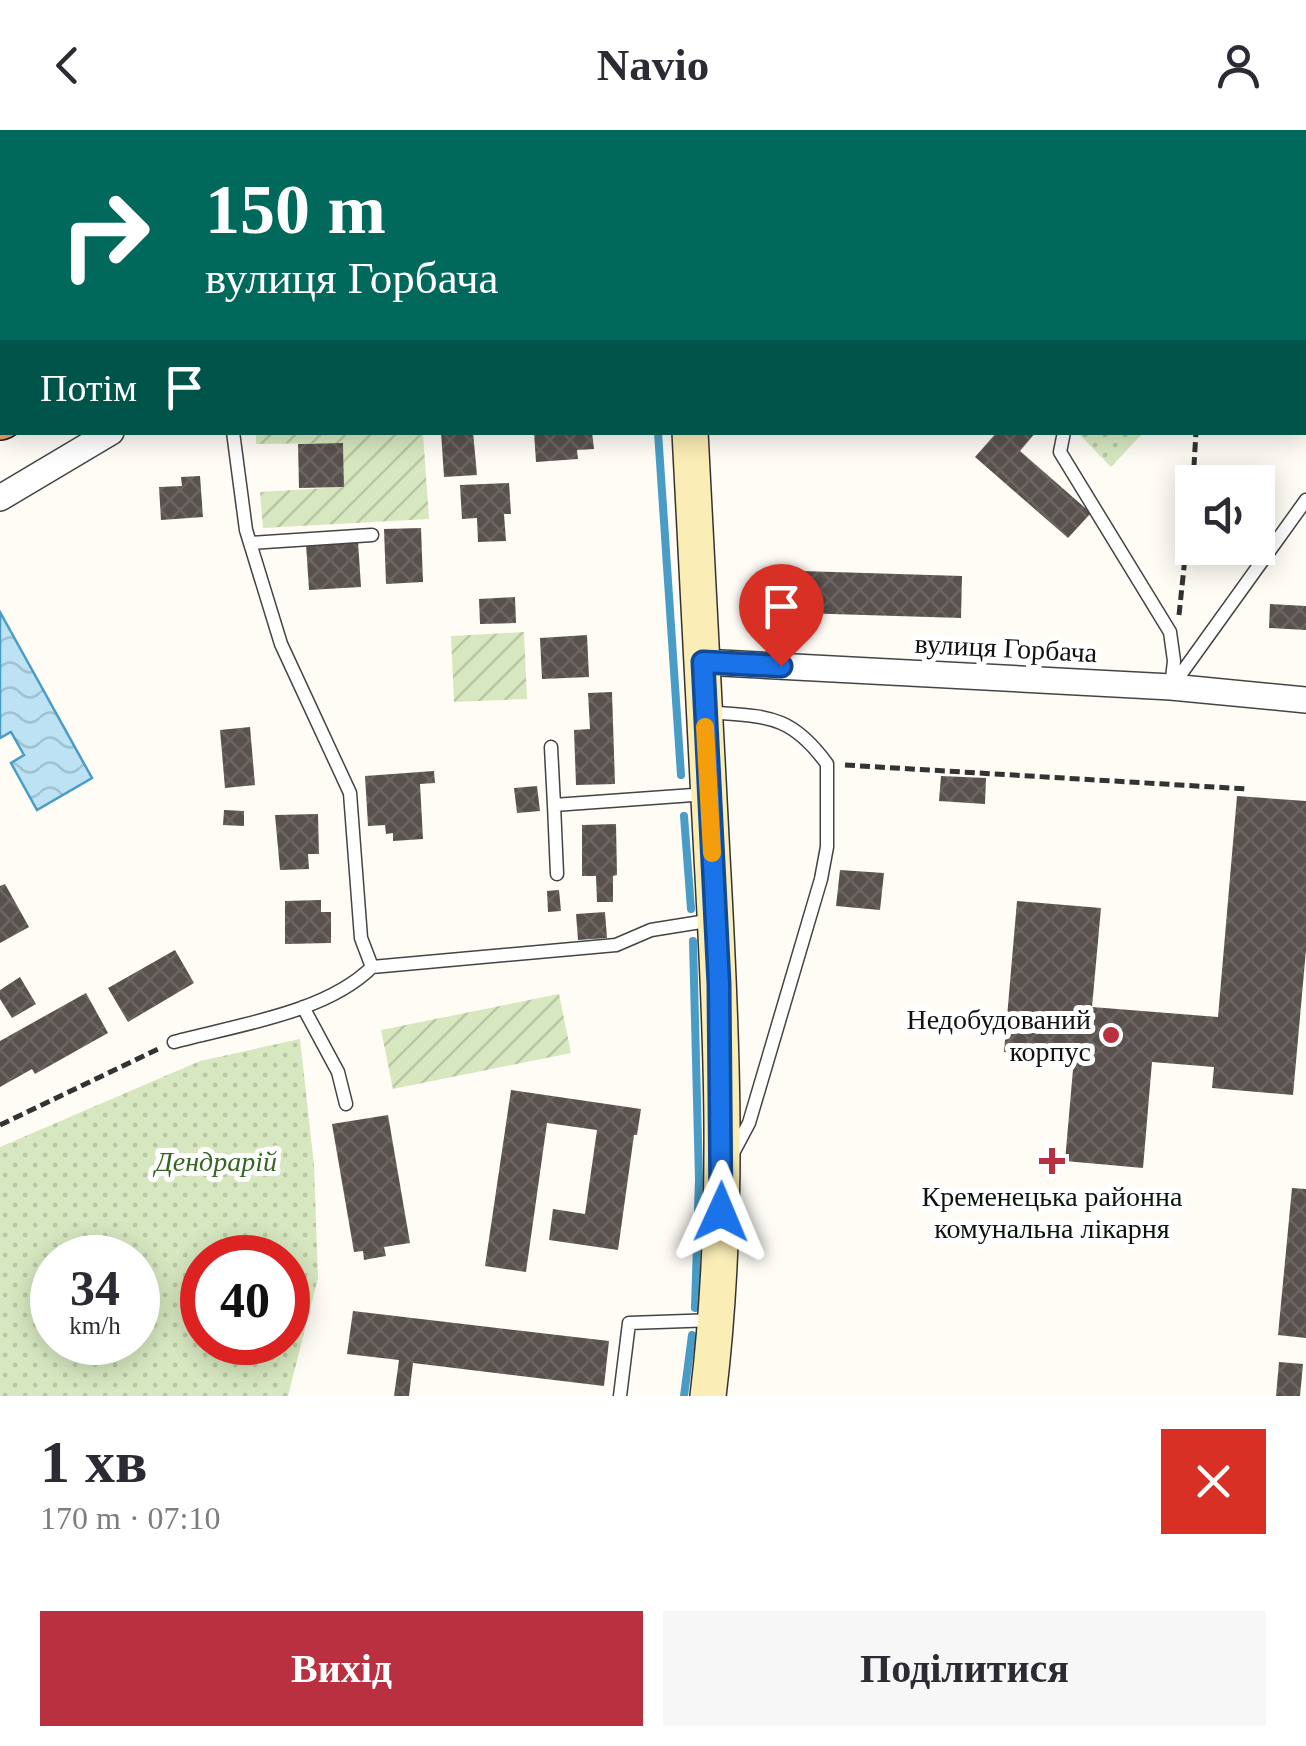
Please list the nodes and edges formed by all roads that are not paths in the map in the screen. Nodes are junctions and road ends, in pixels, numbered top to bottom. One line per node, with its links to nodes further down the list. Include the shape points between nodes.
1 (105, 435): 5 (street)
2 (233, 435): 8 (lane)
3 (690, 435): 9 (street)
4 (1063, 435): 10 (lane, via 1060,452 1170,632)
5 (0, 498)
6 (1306, 500): 10 (lane)
7 (372, 534): 8 (lane)
8 (250, 543): 18 (lane, via 281,644 350,793 361,938)
9 (703, 662): 10 (street, вулиця Горбача); 12 (street)
10 (1171, 688): 11 (street, вулиця Горбача)
11 (1306, 700)
12 (704, 711): 14 (street); 22 (lane, via 769,717 798,729 827,764 821,878 749,1123)
13 (551, 747): 15 (lane)
14 (709, 794): 15 (lane); 17 (street)
15 (554, 805): 16 (lane)
16 (557, 874)
17 (716, 920): 18 (lane, via 651,930 616,945); 22 (street)
18 (372, 967): 19 (lane, via 354,985)
19 (304, 1007): 20 (lane); 21 (lane, via 338,1072)
20 (174, 1042)
21 (346, 1104)
22 (722, 1175): 23 (street)
23 (718, 1320): 24 (lane, via 629,1323); 25 (street)
24 (620, 1396)
25 (708, 1396)

